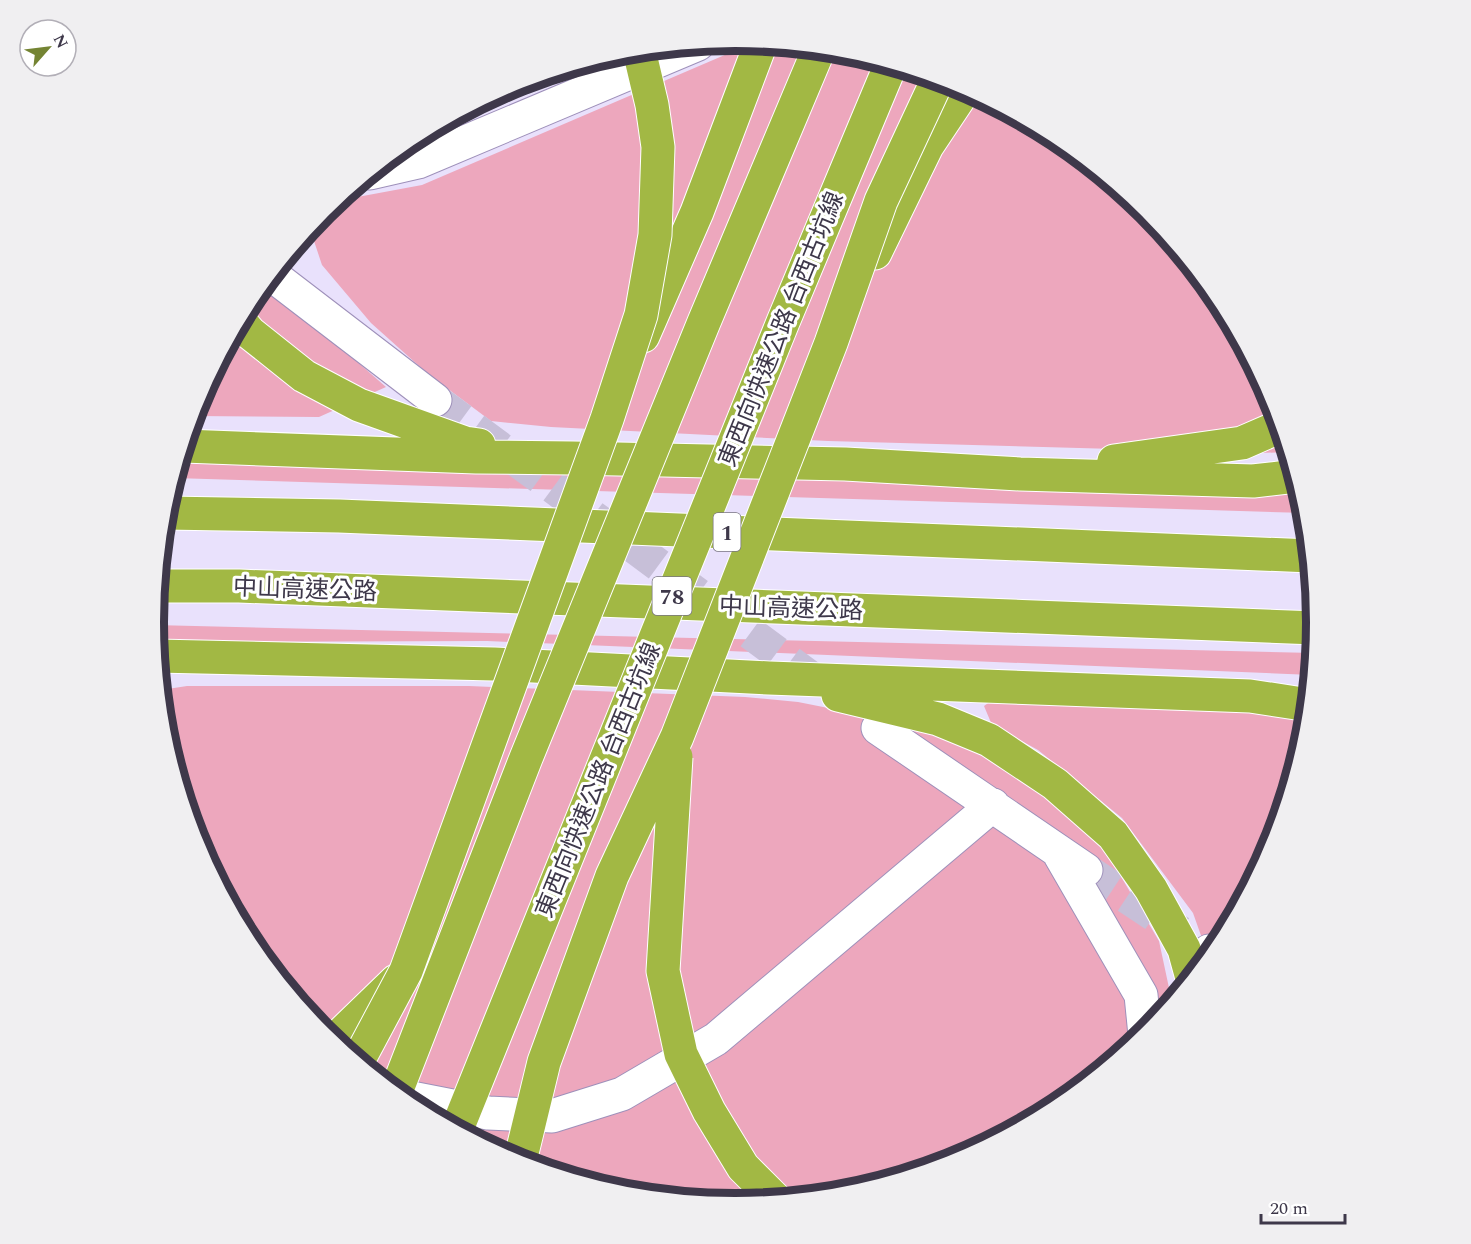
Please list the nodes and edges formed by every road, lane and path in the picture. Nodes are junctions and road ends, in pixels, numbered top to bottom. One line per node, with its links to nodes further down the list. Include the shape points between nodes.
1 (759, 52): 13 (highway, bridge, via 697,212)
2 (672, 55): 8 (street, via 418,162)
3 (816, 57): 38 (highway, bridge, via 530,747)
4 (641, 59): 13 (highway, bridge, via 658,147 655,235 641,315)
5 (888, 71): 40 (highway, 東西向快速公路 台西古坑線 / 78, bridge)
6 (934, 87): 11 (highway, bridge, via 881,201)
7 (959, 97): 11 (highway, bridge, via 927,146)
8 (388, 169)
9 (278, 280): 12 (street)
10 (246, 329): 16 (highway, via 304,376 359,405 465,443)
11 (831, 343): 29 (highway, bridge)
12 (435, 400)
13 (607, 419): 34 (highway, bridge)
14 (1273, 430): 17 (highway, via 1242,444)
15 (192, 446): 16 (highway)
16 (573, 458): 17 (highway, via 845,464)
17 (1020, 474): 18 (highway, via 1253,481)
18 (1288, 477)
19 (175, 513): 20 (highway, 1, via 339,516)
20 (1300, 556)
21 (166, 586): 22 (highway, 中山高速公路)
22 (1306, 627)
23 (166, 656): 24 (highway)
24 (494, 664): 25 (highway, via 420,676 275,671); 26 (highway)
25 (167, 677)
26 (769, 678): 27 (highway, via 1250,696); 33 (highway, via 938,719 989,740 1055,784 1113,835 1151,890 1184,949)
27 (1301, 704)
28 (878, 728): 30 (street)
29 (677, 737): 41 (highway, bridge, via 608,887 544,1062); 42 (highway, bridge, via 663,971 681,1054 743,1167)
30 (993, 805): 31 (street); 39 (street, via 716,1039 622,1094 552,1116 488,1113)
31 (1056, 848): 32 (street); 35 (street, via 1141,995)
32 (1086, 870)
33 (1190, 969)
34 (406, 971): 36 (highway); 37 (highway, bridge)
35 (1143, 1022)
36 (341, 1034)
37 (362, 1053)
38 (399, 1083)
39 (423, 1100)
40 (460, 1122)
41 (522, 1152)
42 (768, 1192)

